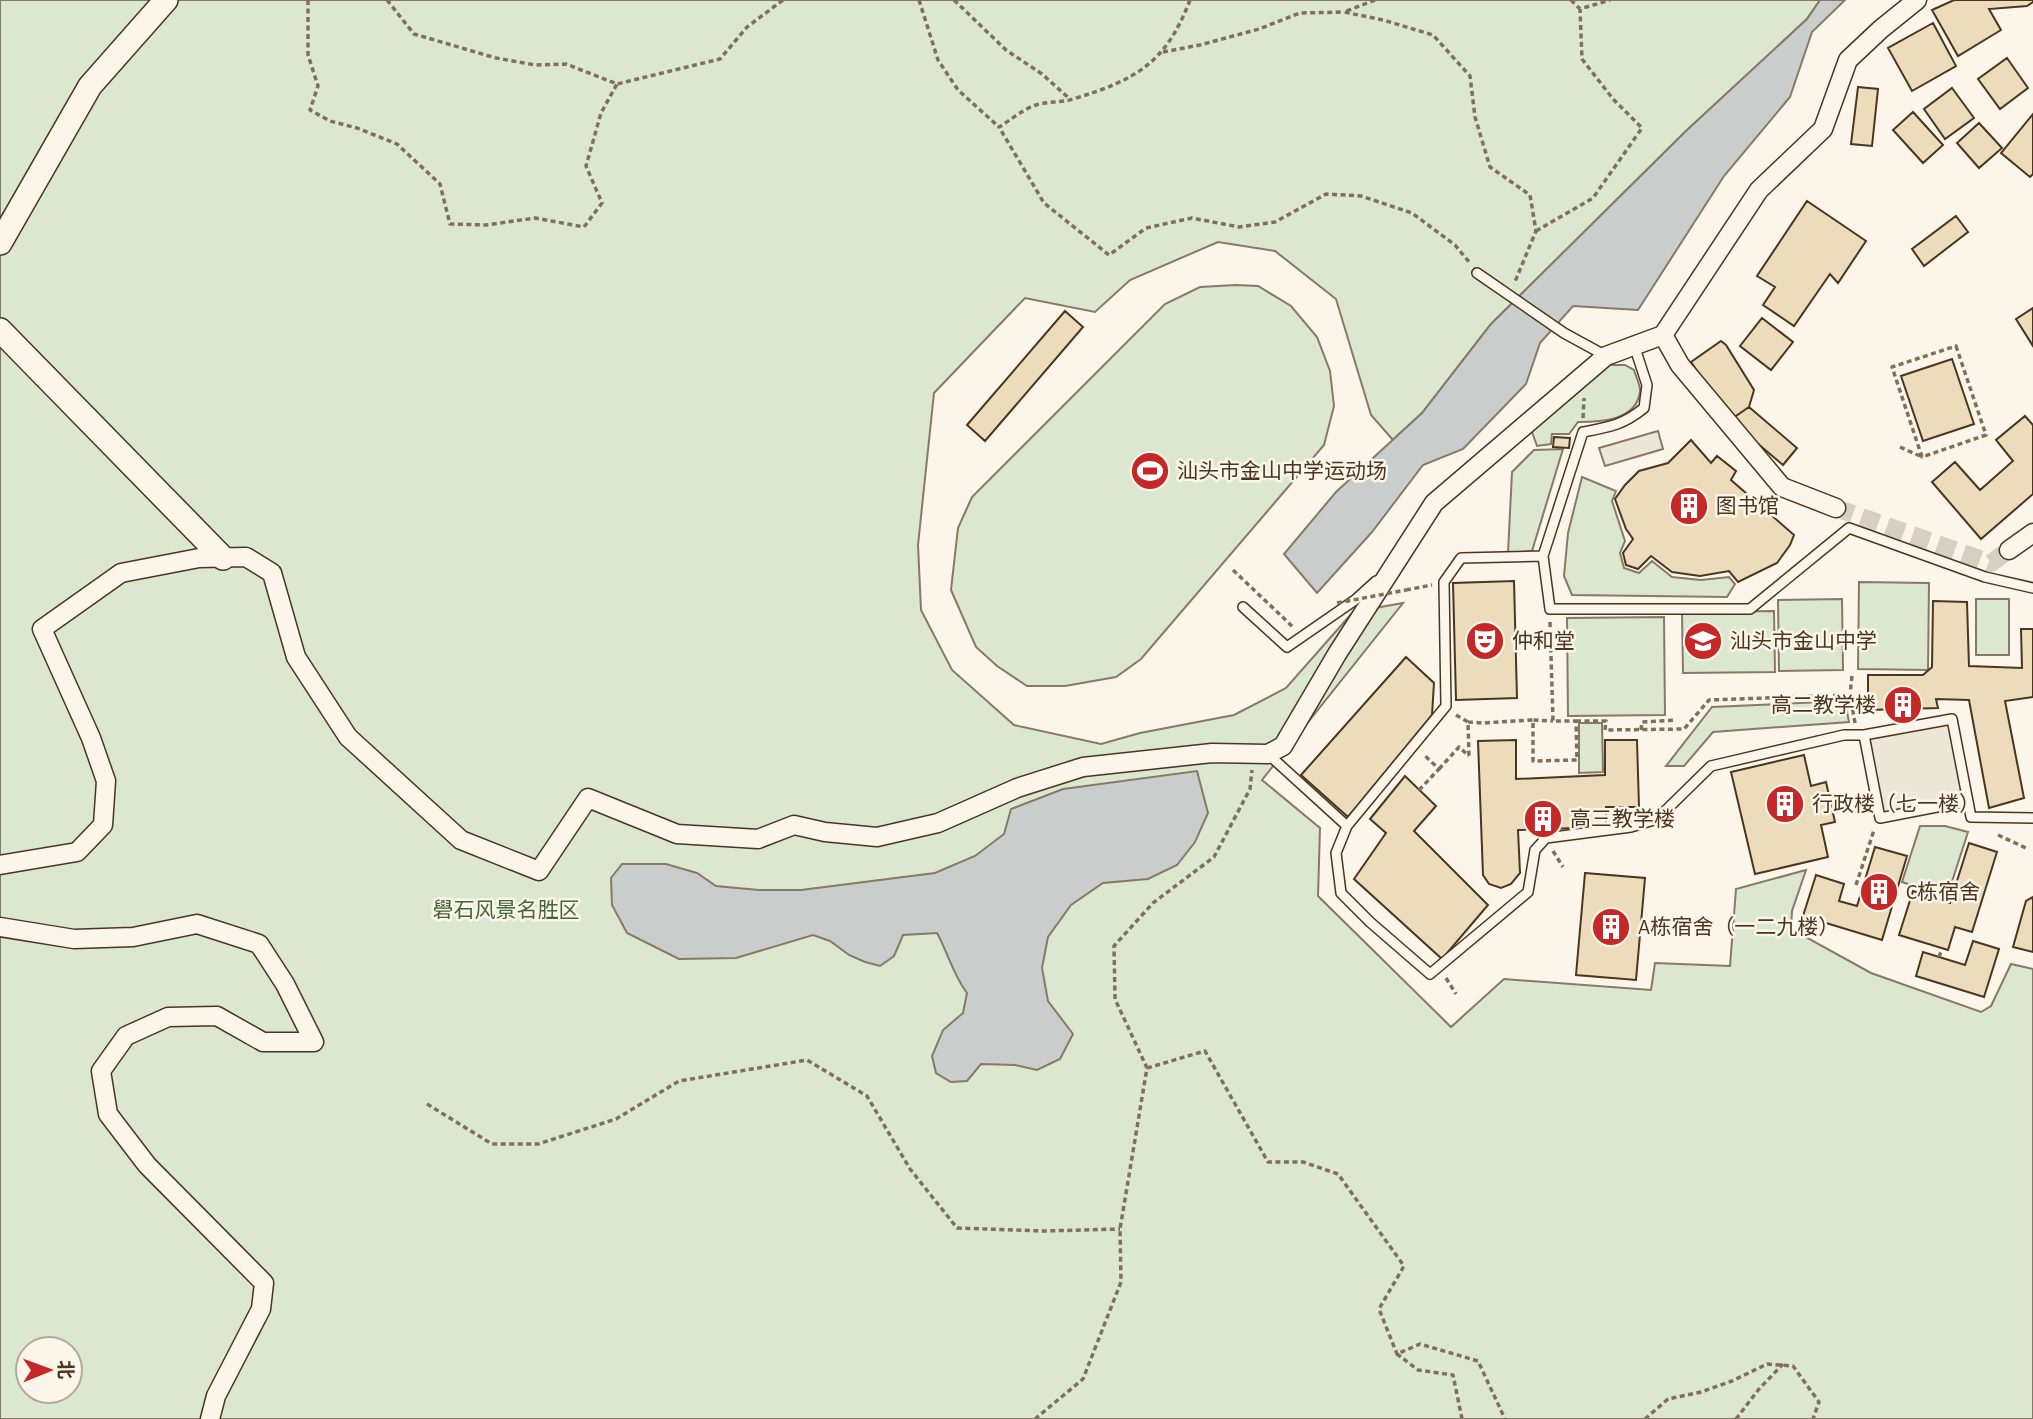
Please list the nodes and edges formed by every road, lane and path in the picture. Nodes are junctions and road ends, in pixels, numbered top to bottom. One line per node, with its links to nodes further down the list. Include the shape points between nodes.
1 (166, 0): 19 (street, via 90,86)
2 (308, 0): 15 (path, via 308,55 318,86 310,110 397,144 440,184 450,224 486,225 535,218 584,227 602,203 586,166 601,113)
3 (387, 0): 15 (path, via 414,34 496,58 535,65 566,64)
4 (783, 0): 15 (path, via 747,27 720,59)
5 (919, 0): 17 (path, via 938,60 958,90)
6 (954, 0): 16 (path, via 1006,50)
7 (1190, 0): 14 (path)
8 (1376, 0): 13 (path)
9 (1571, 0): 12 (path)
10 (1610, 0): 12 (path)
11 (1917, 0): 23 (street, via 1848,60 1823,129 1759,190)
12 (1580, 9): 18 (path, via 1582,59 1642,128 1593,198)
13 (1344, 12): 14 (path, via 1300,13 1259,29); 18 (path, via 1433,35 1470,76 1475,117 1490,167 1530,195)
14 (1163, 52): 16 (path, via 1140,73)
15 (617, 84)
16 (1071, 100): 17 (path, via 1035,105)
17 (999, 127): 20 (path, via 1044,203 1109,255 1146,228 1192,218 1239,227 1275,222 1326,194 1361,196 1412,213 1455,245)
18 (1536, 231): 21 (path)
19 (0, 243)
20 (1477, 273): 21 (lane)
21 (1508, 295): 25 (lane, via 1564,334)
22 (0, 330): 34 (street)
23 (1662, 335): 24 (street); 30 (street, via 1680,365 1782,487)
24 (1634, 345): 25 (street); 27 (lane, via 1647,385 1644,408 1617,426)
25 (1606, 356): 26 (street)
26 (1584, 374): 27 (path); 35 (street, via 1434,503)
27 (1583, 432): 33 (lane)
28 (1900, 447): 29 (path)
29 (1922, 457): 29 (path, via 1986,435 1956,346 1892,367)
30 (1836, 508)
31 (2033, 533): 32 (street)
32 (2009, 550)
33 (1543, 556): 37 (lane, via 1461,558); 41 (lane)
34 (223, 558): 55 (street, via 246,557 272,573 296,657 348,737 461,840 539,871 588,798 677,834 758,839 794,825 877,837 938,823 1017,788 1083,767 1212,752); 63 (street, via 121,573 42,629 106,781 103,825 78,852)
35 (1393, 565): 40 (lane, via 1355,600 1287,647); 55 (street, via 1283,746)
36 (1233, 570): 42 (path)
37 (1444, 582): 39 (path, bridge); 45 (lane)
38 (2033, 589): 41 (lane, via 1849,528 1750,609)
39 (1336, 603)
40 (1243, 607)
41 (1550, 609): 49 (path)
42 (1295, 629)
43 (1852, 676): 44 (path)
44 (1850, 695): 46 (path); 52 (path, via 1709,700 1684,729)
45 (1446, 706): 51 (path); 54 (lane)
46 (1854, 716)
47 (1533, 720): 49 (path); 50 (path, via 1533,761 1577,760); 51 (path)
48 (1676, 720): 52 (path, via 1642,722)
49 (1553, 721): 50 (path)
50 (1576, 721): 52 (path, via 1606,721 1605,730)
51 (1468, 722): 56 (path, via 1469,755 1459,747)
52 (1641, 730)
53 (1864, 734): 58 (lane, via 1952,719); 58 (lane, via 1880,818); 60 (lane, via 1711,766 1657,819 1632,828 1546,838 1535,850 1528,892 1430,974 1341,893 1336,853)
54 (1413, 746): 56 (path); 60 (lane)
55 (1260, 754): 60 (lane); 67 (path, via 1250,789 1214,857 1153,903 1114,946 1115,999)
56 (1439, 769): 57 (path)
57 (1419, 790)
58 (1968, 801): 59 (lane, via 1971,817)
59 (2033, 818)
60 (1347, 825)
61 (1998, 835): 62 (path)
62 (2026, 848)
63 (0, 865)
64 (0, 927): 72 (street, via 74,939 133,937 197,924 259,944 314,1042 263,1042 217,1016 168,1017 126,1036 101,1071 108,1114 147,1165 264,1283 261,1309 216,1396)
65 (1942, 948): 66 (path)
66 (1939, 957)
67 (1147, 1068): 69 (path); 70 (path, via 1205,1051 1268,1162 1303,1162 1338,1174 1404,1266 1379,1309)
68 (427, 1104): 69 (path, via 492,1144 538,1144 616,1119 679,1081 807,1060 867,1096 910,1169 957,1228)
69 (1121, 1229): 73 (path, via 1121,1282 1083,1379)
70 (1397, 1354): 74 (path, via 1418,1370 1453,1375); 75 (path, via 1420,1344 1478,1361)
71 (1783, 1364): 76 (path, via 1767,1364 1711,1388 1668,1399); 77 (path); 78 (path, via 1793,1366 1819,1402)
72 (210, 1419)
73 (1035, 1419)
74 (1462, 1419)
75 (1506, 1419)
76 (1645, 1419)
77 (1736, 1419)
78 (1813, 1419)

